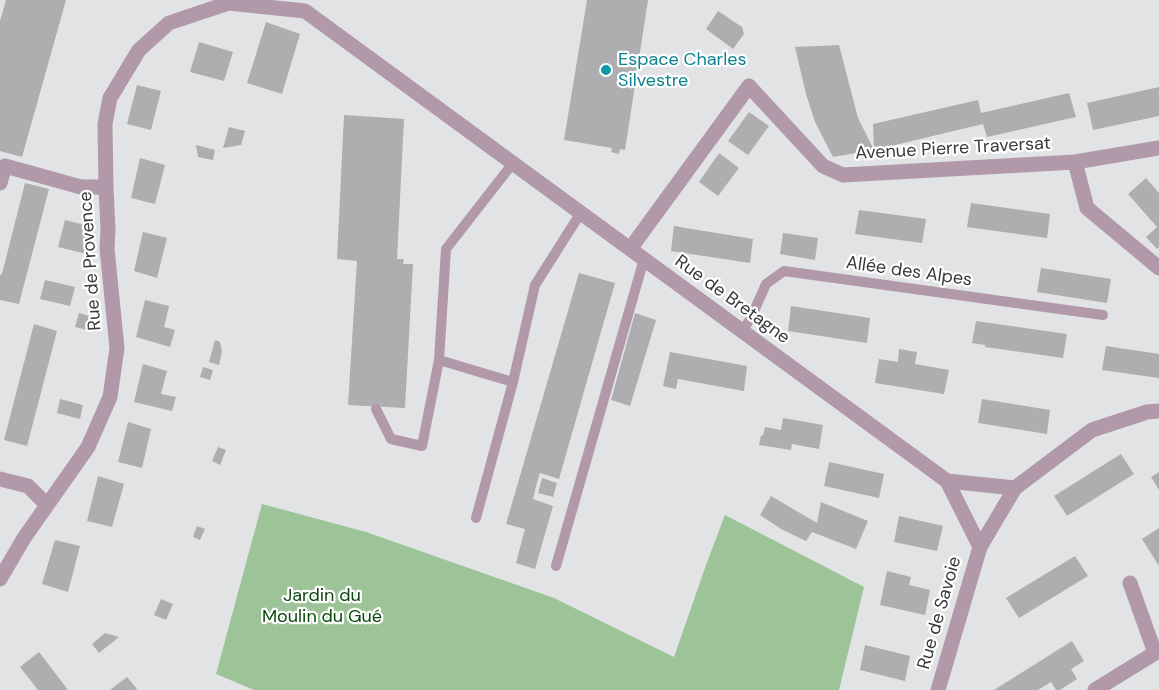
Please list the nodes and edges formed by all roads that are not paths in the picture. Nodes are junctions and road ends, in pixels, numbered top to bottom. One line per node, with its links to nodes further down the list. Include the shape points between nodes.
1 (259, 3): 2 (street, Rue de Provence); 8 (street, Rue de Provence, via 229,3 169,23 139,50 110,98 105,124)
2 (307, 6): 5 (street, Rue de Bretagne)
3 (1159, 148): 4 (street, Avenue Pierre Traversat)
4 (1075, 162): 10 (street, Avenue Pierre Traversat, via 843,175 823,166 749,86); 12 (street, via 1087,208)
5 (513, 163): 9 (street, Rue de Bretagne); 15 (lane, via 446,249)
6 (3, 165): 7 (street); 8 (street, via 81,187)
7 (0, 183)
8 (106, 187): 22 (street, Rue de Provence, via 107,249 117,348 110,398 88,447)
9 (580, 214): 10 (street, Rue de Bretagne); 16 (lane, via 535,285)
10 (630, 249): 11 (street, Rue de Bretagne)
11 (644, 259): 14 (street, Rue de Bretagne); 25 (lane)
12 (1159, 268)
13 (1103, 315): 14 (lane, Allée des Alpes, via 784,271 766,284)
14 (742, 331): 20 (street, Rue de Bretagne)
15 (439, 360): 16 (lane); 17 (lane, via 422,446 391,439)
16 (513, 382): 23 (lane)
17 (376, 410)
18 (1159, 411): 21 (street, via 1092,430)
19 (0, 478): 22 (street, via 27,486)
20 (947, 481): 21 (street); 24 (street, Rue de Savoie)
21 (1015, 488): 24 (street, Rue de Savoie)
22 (47, 505): 26 (street, Rue de Provence)
23 (476, 518)
24 (980, 547): 29 (street, Rue de Savoie)
25 (556, 566)
26 (0, 579)
27 (1130, 583): 28 (street)
28 (1157, 654): 30 (street)
29 (938, 690)
30 (1095, 690)

